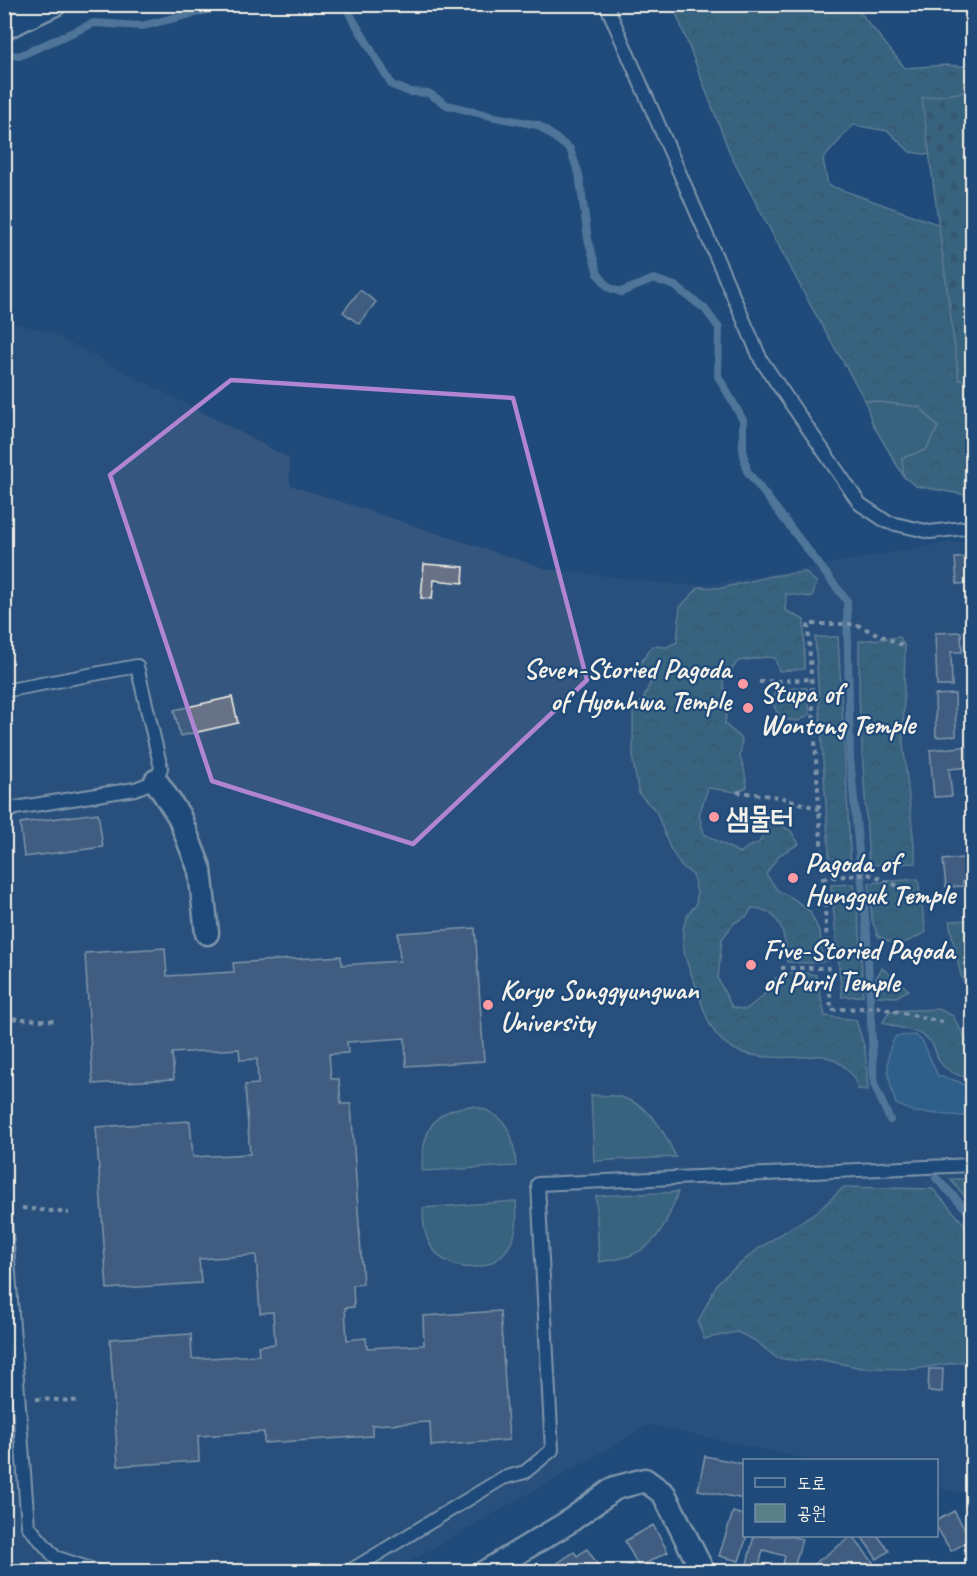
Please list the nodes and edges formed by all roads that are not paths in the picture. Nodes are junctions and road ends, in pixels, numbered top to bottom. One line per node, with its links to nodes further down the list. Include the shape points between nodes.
1 (55, 4): 3 (street)
2 (606, 4): 4 (lane, via 761,360 853,494 860,504 887,522 930,531)
3 (4, 28)
4 (972, 527)
5 (4, 692): 6 (lane, via 137,666 161,768)
6 (156, 781): 7 (lane, via 135,789 15,808); 8 (street, via 179,816 200,870)
7 (4, 814)
8 (207, 933)
9 (972, 1165): 12 (lane, via 538,1184 552,1450 525,1472 503,1478)
10 (10, 1207): 11 (lane, via 28,1526 55,1557)
11 (100, 1572)
12 (348, 1572)
13 (485, 1572): 14 (street, via 567,1523 615,1488 645,1480 664,1494)
14 (703, 1572)

